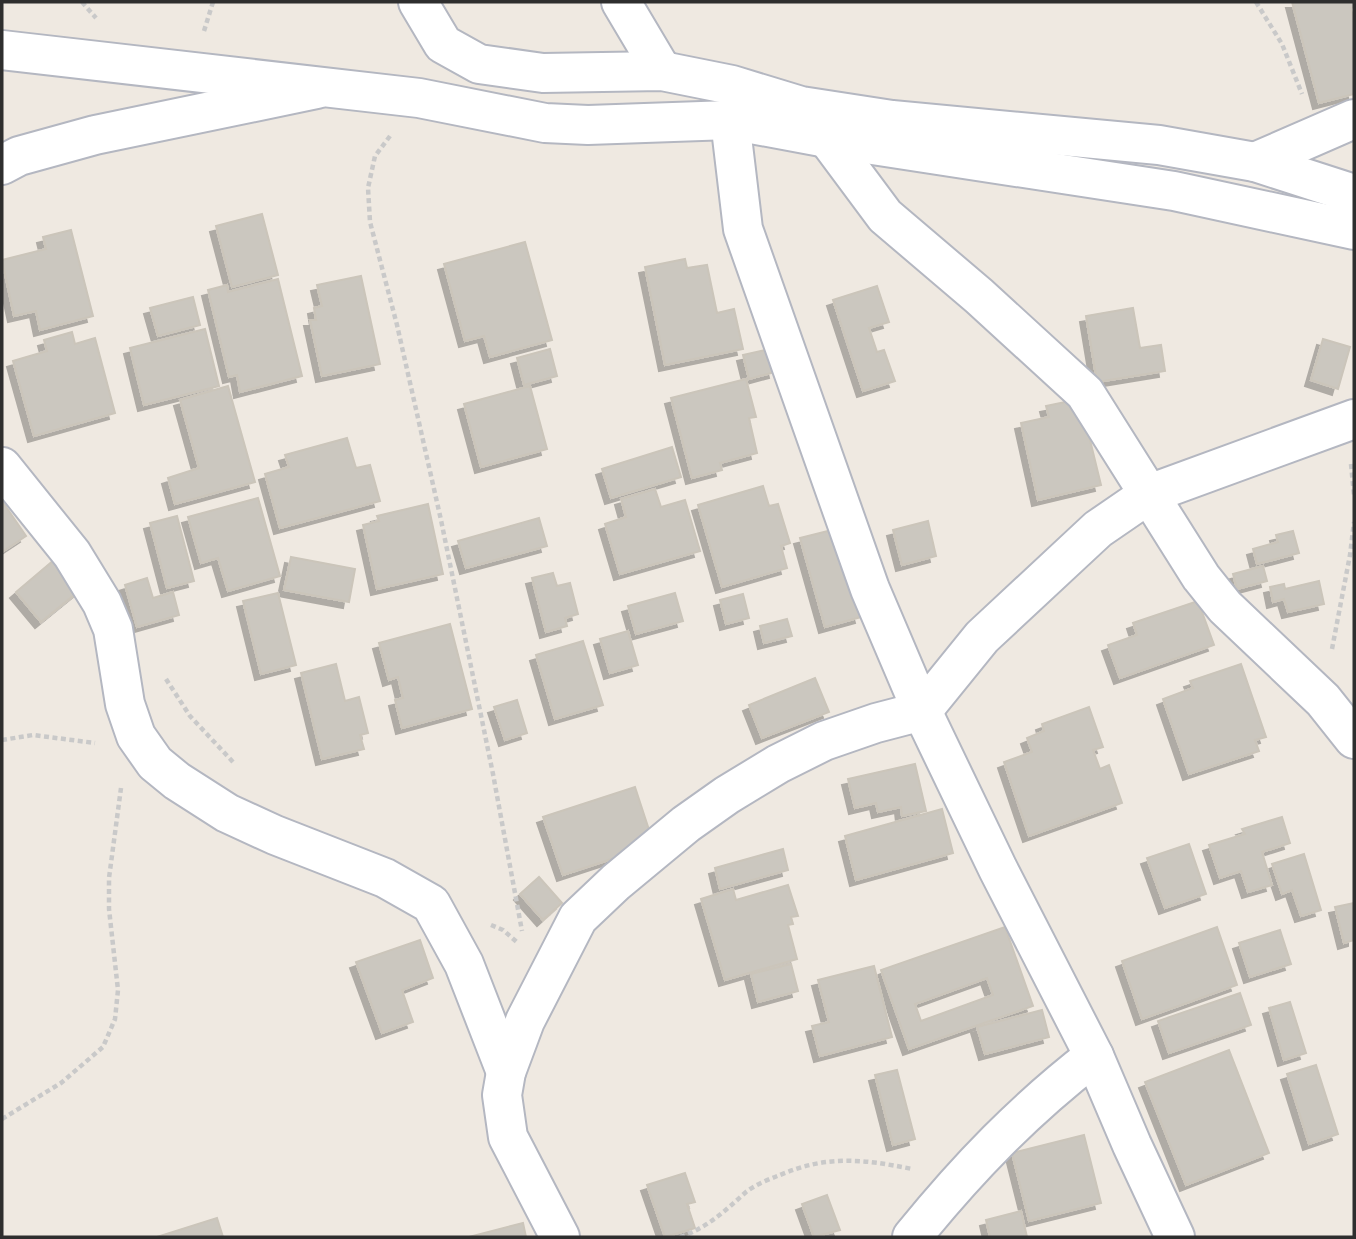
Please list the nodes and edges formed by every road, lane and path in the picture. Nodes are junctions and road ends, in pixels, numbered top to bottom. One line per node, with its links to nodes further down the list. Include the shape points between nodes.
1 (418, 2): 5 (street, via 443,44 479,64 543,73)
2 (621, 2): 5 (street)
3 (1256, 2): 10 (path, via 1282,44)
4 (2, 50): 6 (street)
5 (662, 71): 12 (street, via 802,106 892,120 1159,145)
6 (323, 88): 7 (street); 13 (street, via 95,135)
7 (419, 98): 9 (street, via 545,123); 28 (path, via 375,156 368,187 370,222 441,520)
8 (1354, 119): 10 (street)
9 (730, 120): 11 (street); 22 (street, via 743,229 870,589)
10 (1316, 135): 12 (street)
11 (827, 138): 15 (street, via 1174,191); 18 (street, via 885,216 1085,393)
12 (1255, 162): 14 (street)
13 (2, 165)
14 (1354, 194)
15 (1354, 230)
16 (1354, 419): 18 (street)
17 (2, 467): 25 (street, via 72,554 102,603 113,629 125,704 136,736)
18 (1149, 494): 21 (street, via 1225,607); 22 (street, via 1098,529 991,628)
19 (1354, 522): 21 (path)
20 (163, 674): 26 (path, via 190,716)
21 (1323, 700): 23 (street)
22 (922, 711): 29 (street); 30 (street, via 824,741 778,764 727,794 616,882 578,918 525,1021)
23 (1354, 739)
24 (2, 740): 25 (path, via 33,735 128,747)
25 (155, 762): 30 (street, via 227,813 385,878 431,904 464,964)
26 (235, 765)
27 (122, 782): 31 (path, via 109,909 118,990 115,1019 103,1047 61,1083)
28 (525, 949)
29 (1094, 1056): 32 (street, via 1048,1091); 36 (street)
30 (506, 1072): 33 (street, via 502,1095 508,1137)
31 (2, 1119)
32 (960, 1181): 34 (path, via 877,1162 842,1159 803,1165 748,1190 710,1224); 35 (street)
33 (560, 1237)
34 (680, 1237)
35 (912, 1237)
36 (1175, 1237)

